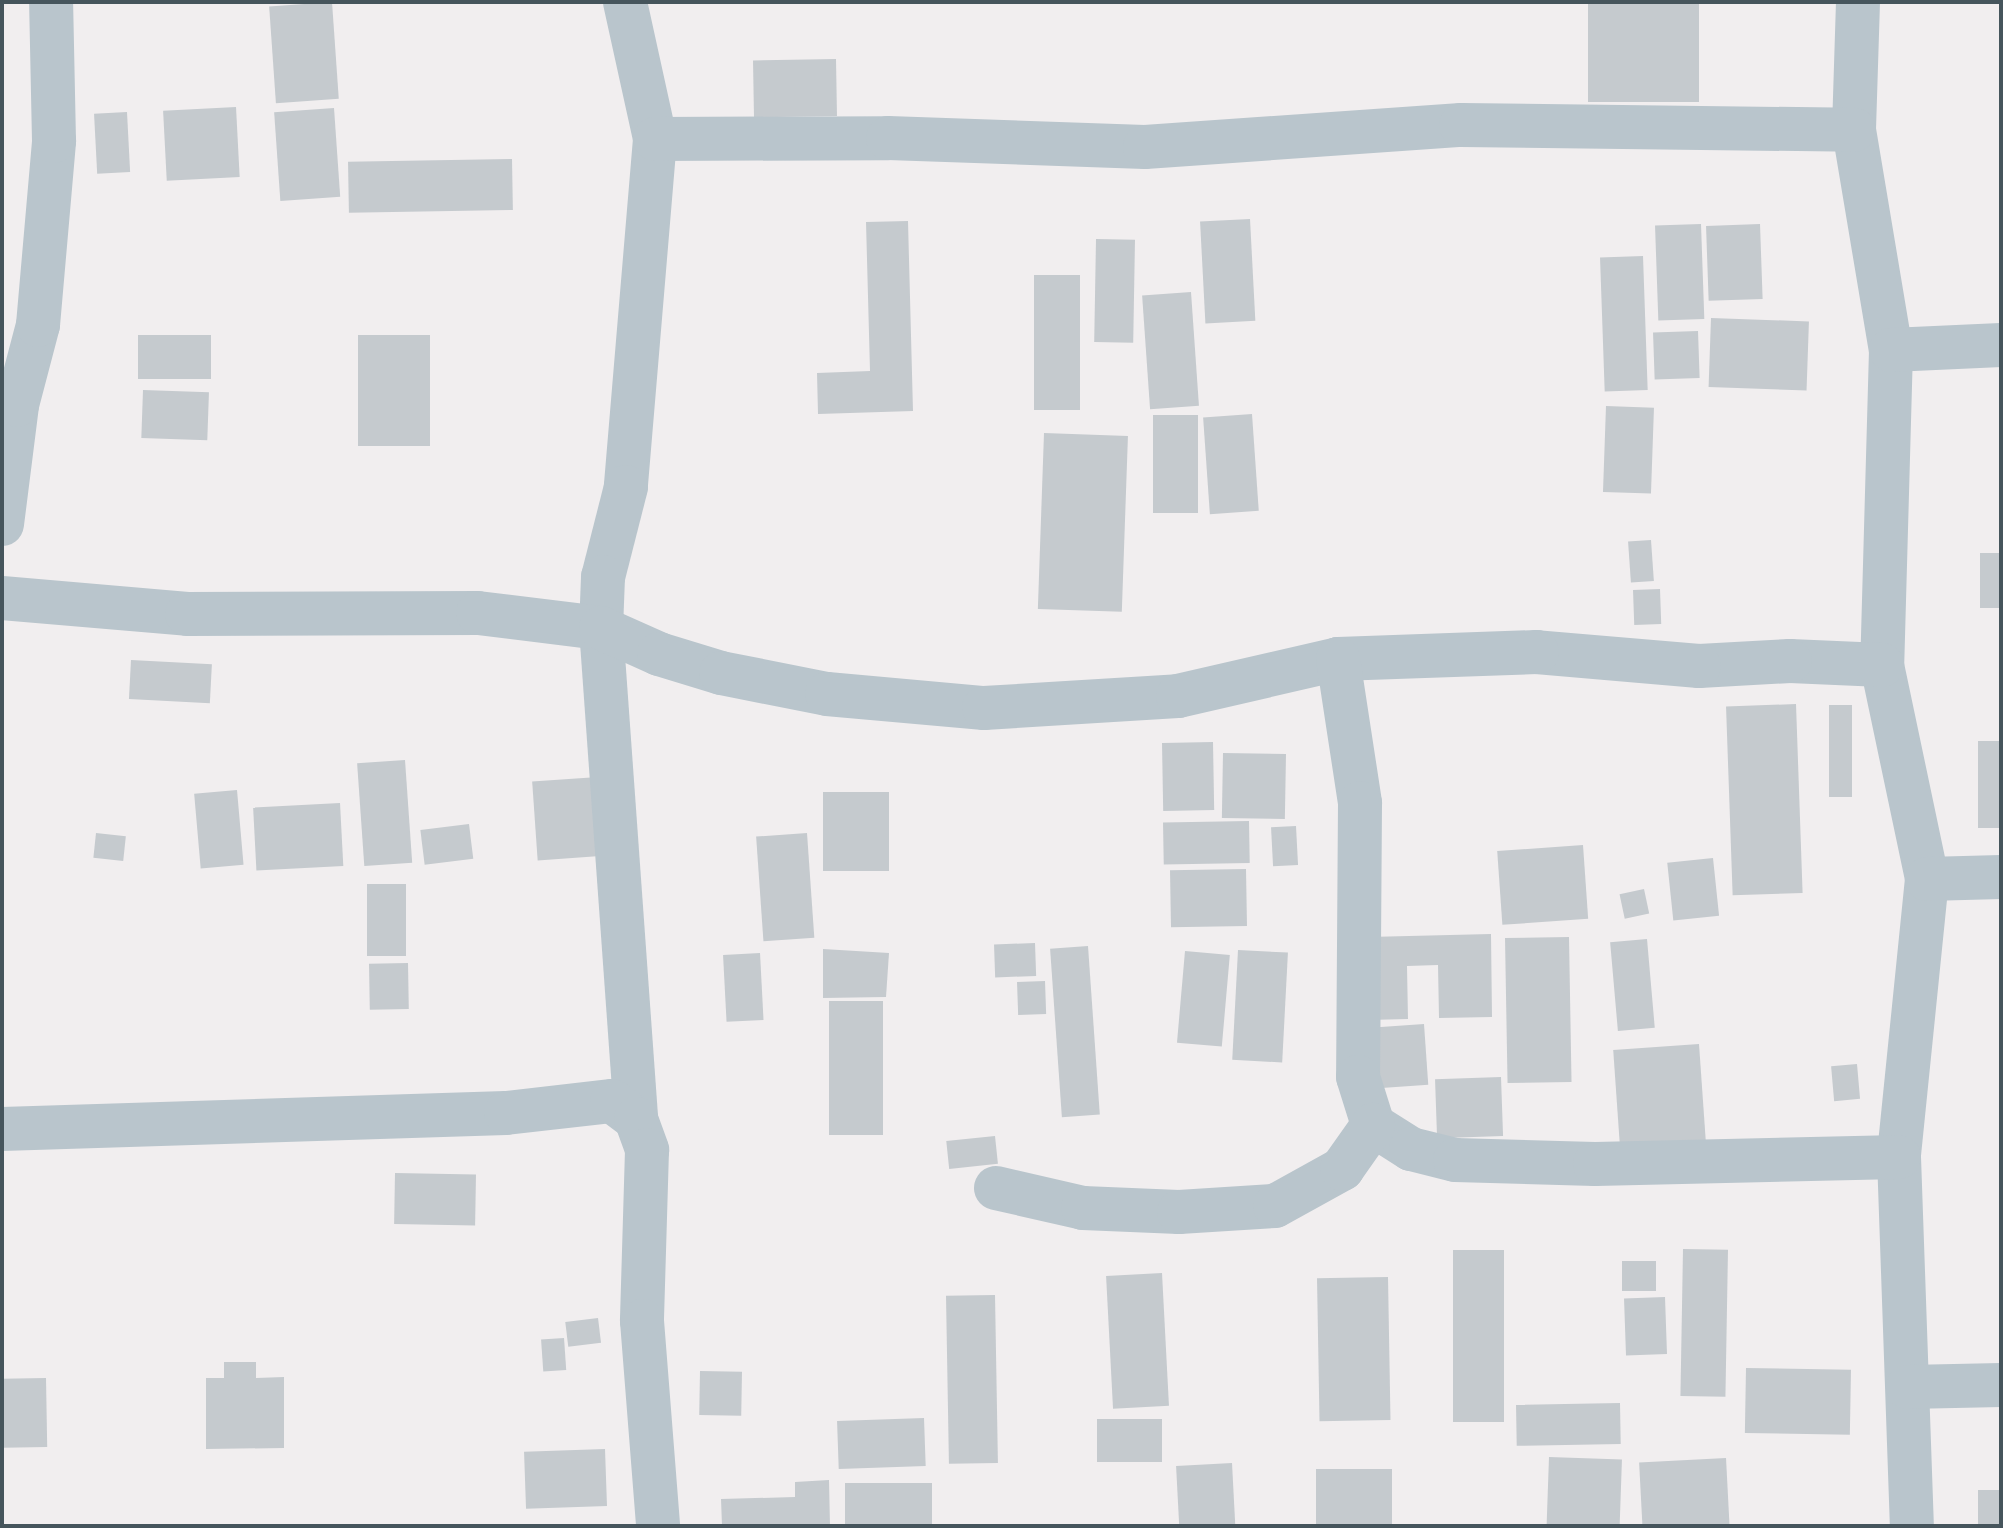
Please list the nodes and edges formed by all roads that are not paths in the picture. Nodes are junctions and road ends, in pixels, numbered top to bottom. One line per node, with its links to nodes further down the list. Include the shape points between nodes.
1 (51, 2): 8 (street, via 54,141 38,325 17,405)
2 (625, 2): 5 (street)
3 (1858, 2): 4 (street)
4 (1854, 130): 5 (street, via 1461,125 1145,147 888,138); 7 (street)
5 (655, 139): 10 (street, via 626,487 603,577)
6 (2001, 345): 7 (street)
7 (1891, 350): 12 (street)
8 (2, 524)
9 (2, 598): 10 (street, via 187,614 478,613)
10 (601, 628): 11 (street, via 659,654 736,676 827,694 984,708 1178,696); 15 (street)
11 (1338, 659): 12 (street, via 1537,652 1699,666 1790,661); 16 (street, via 1360,803 1358,1077)
12 (1882, 665): 14 (street)
13 (2001, 877): 14 (street)
14 (1927, 879): 18 (street)
15 (636, 1119): 17 (street, via 612,1101 506,1113); 22 (street, via 647,1150 642,1321)
16 (1373, 1125): 18 (street, via 1411,1149 1455,1160 1595,1164); 19 (street, via 1342,1169 1275,1206 1179,1212 1083,1208)
17 (2, 1129)
18 (1899, 1157): 21 (street)
19 (996, 1188)
20 (2001, 1385): 21 (street)
21 (1908, 1387): 23 (street)
22 (658, 1526)
23 (1912, 1526)

